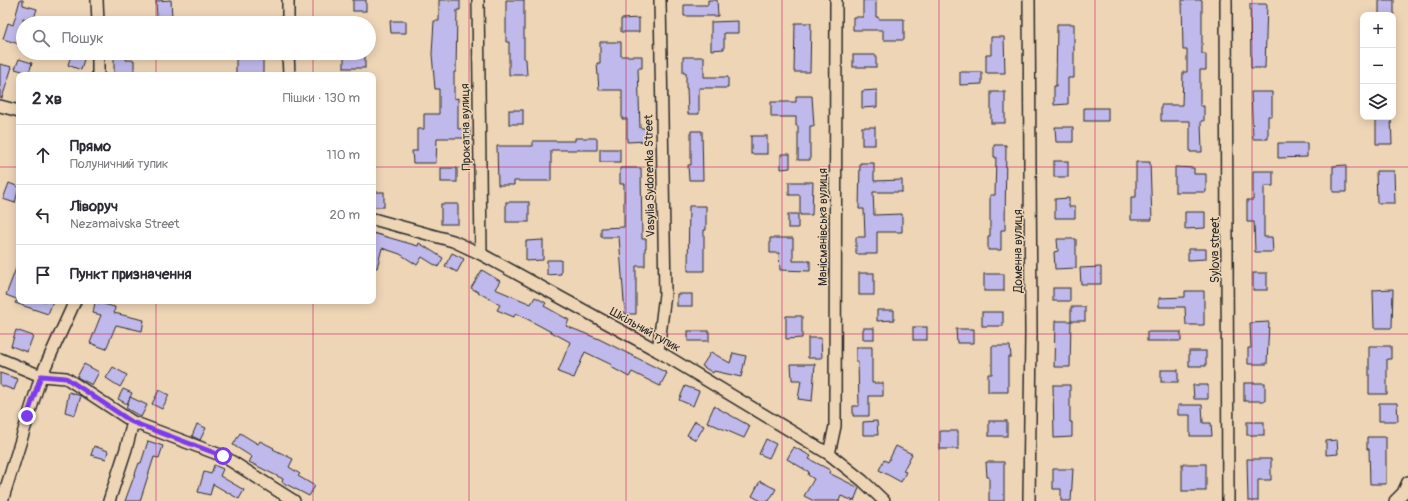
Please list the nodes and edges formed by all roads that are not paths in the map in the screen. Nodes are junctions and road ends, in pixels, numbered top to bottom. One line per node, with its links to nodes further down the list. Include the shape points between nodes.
1 (98, 0): 8 (street)
2 (288, 0): 9 (street)
3 (478, 0): 17 (street, Прокатна вулиця)
4 (660, 0): 19 (street, Vasylia Sydorenka Street, via 665,294)
5 (836, 0): 23 (street, Манісманівська вулиця, via 835,426)
6 (1029, 0): 29 (street, Доменна вулиця)
7 (1226, 0): 30 (street, Sylova street)
8 (98, 16)
9 (288, 16)
10 (98, 60): 12 (street)
11 (288, 60): 13 (street)
12 (98, 72)
13 (289, 72)
14 (0, 106): 15 (street)
15 (16, 111)
16 (376, 220): 17 (street, Шкільний тупик, via 453,241)
17 (481, 254): 19 (street, Шкільний тупик)
18 (73, 304): 21 (street)
19 (658, 351): 23 (street, Шкільний тупик)
20 (0, 359): 21 (street)
21 (41, 376): 22 (street, via 66,378); 25 (street)
22 (132, 422): 26 (street); 27 (street, via 223,456)
23 (829, 454): 28 (street, Шкільний тупик)
24 (1408, 482): 31 (street, via 1403,493)
25 (2, 501)
26 (109, 501)
27 (294, 501)
28 (884, 501)
29 (1029, 501)
30 (1228, 501)
31 (1395, 501)

